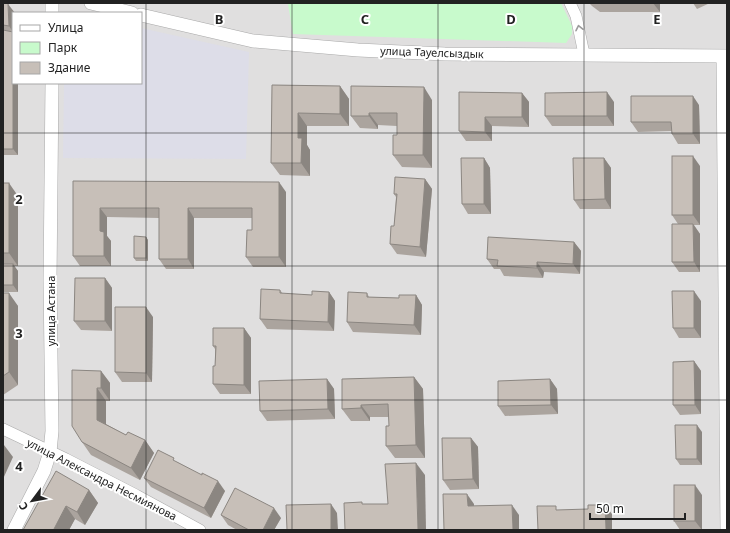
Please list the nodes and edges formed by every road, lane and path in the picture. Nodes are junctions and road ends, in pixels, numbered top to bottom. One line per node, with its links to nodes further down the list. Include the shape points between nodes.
1 (91, 3): 3 (street)
2 (570, 3): 5 (street, one-way to 2, via 576,16)
3 (128, 12)
4 (142, 15): 5 (street, улица Тауелсыздык, via 253,41 445,54)
5 (584, 54): 6 (street, улица Тауелсыздык)
6 (725, 56): 12 (street)
7 (52, 84): 9 (street, улица Астана)
8 (3, 429): 9 (street, улица Александра Несмиянова)
9 (50, 452): 10 (street, улица Астана, via 44,471); 11 (street, улица Александра Несмиянова)
10 (14, 530)
11 (200, 530)
12 (726, 530)

